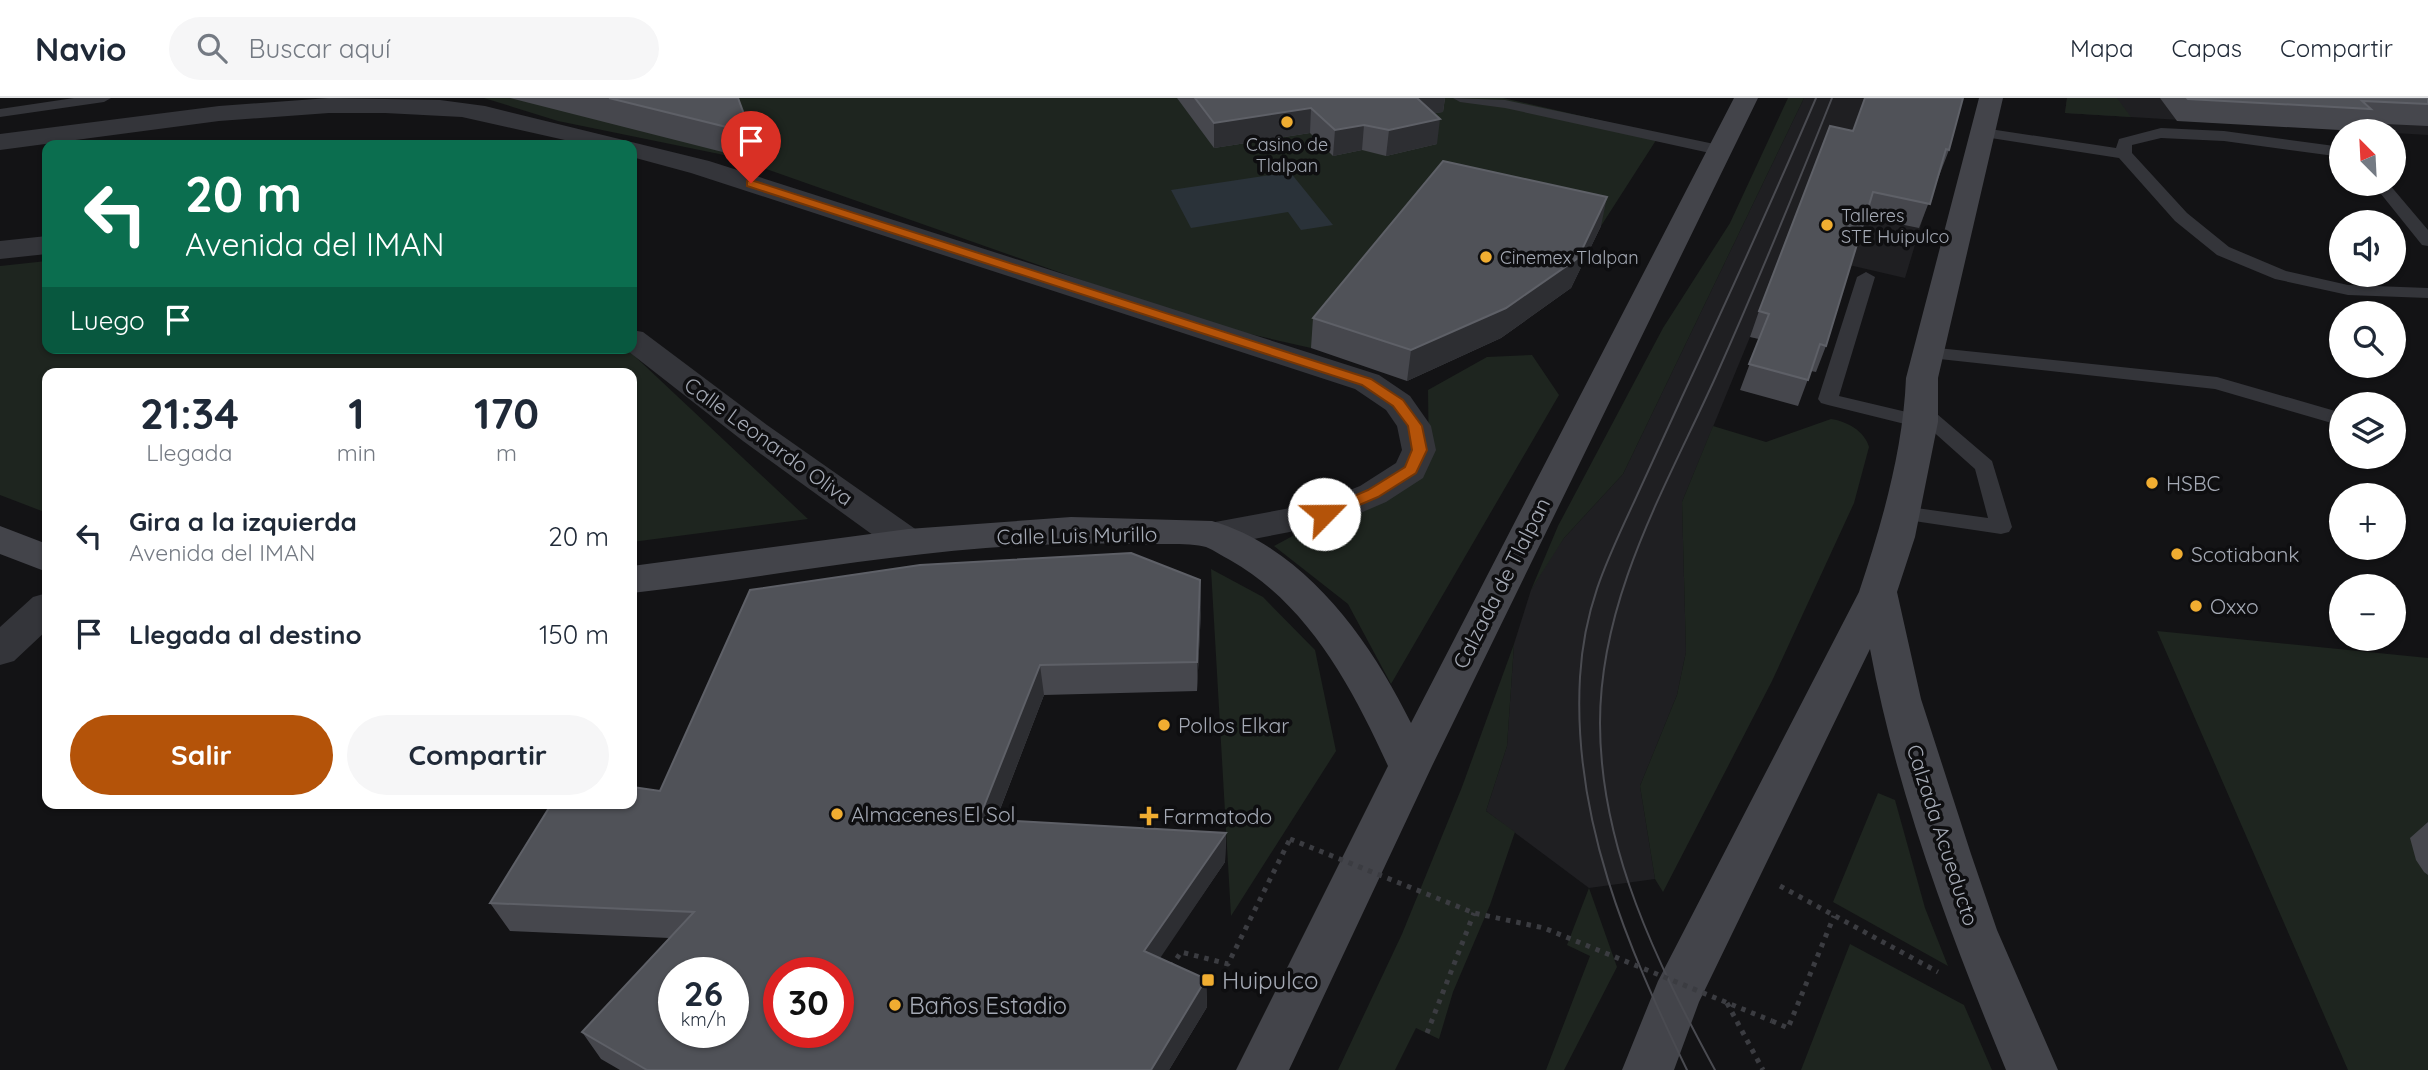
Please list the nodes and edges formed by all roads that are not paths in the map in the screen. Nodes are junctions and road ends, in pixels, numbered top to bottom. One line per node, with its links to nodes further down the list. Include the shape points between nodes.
1 (104, 98): 6 (lane)
2 (415, 98): 5 (lane)
3 (1460, 98): 11 (lane)
4 (1746, 98): 11 (main road, Calzada de Tlalpan)
5 (439, 107): 8 (street, via 503,116); 9 (street, via 336,104 243,109)
6 (0, 113)
7 (1987, 115): 13 (lane); 21 (main road)
8 (597, 140)
9 (0, 142)
10 (2329, 148): 13 (lane, via 2161,133 2124,142)
11 (1718, 149): 33 (main road, Calzada de Tlalpan)
12 (637, 150): 25 (street, via 1367,382 1398,403 1415,426 1419,450 1411,470 1373,494 1324,514)
13 (2124, 155): 19 (lane, via 2181,217 2223,251 2281,275 2348,290)
14 (2391, 196): 15 (lane)
15 (2428, 241)
16 (42, 246): 17 (street)
17 (0, 250)
18 (1866, 277): 23 (lane, via 1828,399)
19 (2428, 293)
20 (637, 343): 27 (street, Calle Leonardo Oliva)
21 (1927, 352): 22 (lane, via 2217,383); 23 (main road)
22 (2329, 416)
23 (1922, 417): 24 (main road); 24 (lane, via 1984,466 2001,527)
24 (1902, 513): 30 (main road)
25 (1212, 534): 27 (main road, Calle Luis Murillo, via 1071,530); 33 (main road, Calle Luis Murillo, via 1267,564 1308,599 1381,705)
26 (0, 539): 28 (main road)
27 (908, 542): 29 (main road, Calle Luis Murillo)
28 (42, 557)
29 (637, 579)
30 (1878, 592): 35 (main road, via 1676,997); 36 (main road, Calzada Acueducto, via 1900,699 1948,854 1973,930)
31 (42, 612): 32 (street)
32 (0, 650)
33 (1409, 766): 34 (main road, Calzada de Tlalpan)
34 (1262, 1070)
35 (1648, 1070)
36 (2032, 1070)

